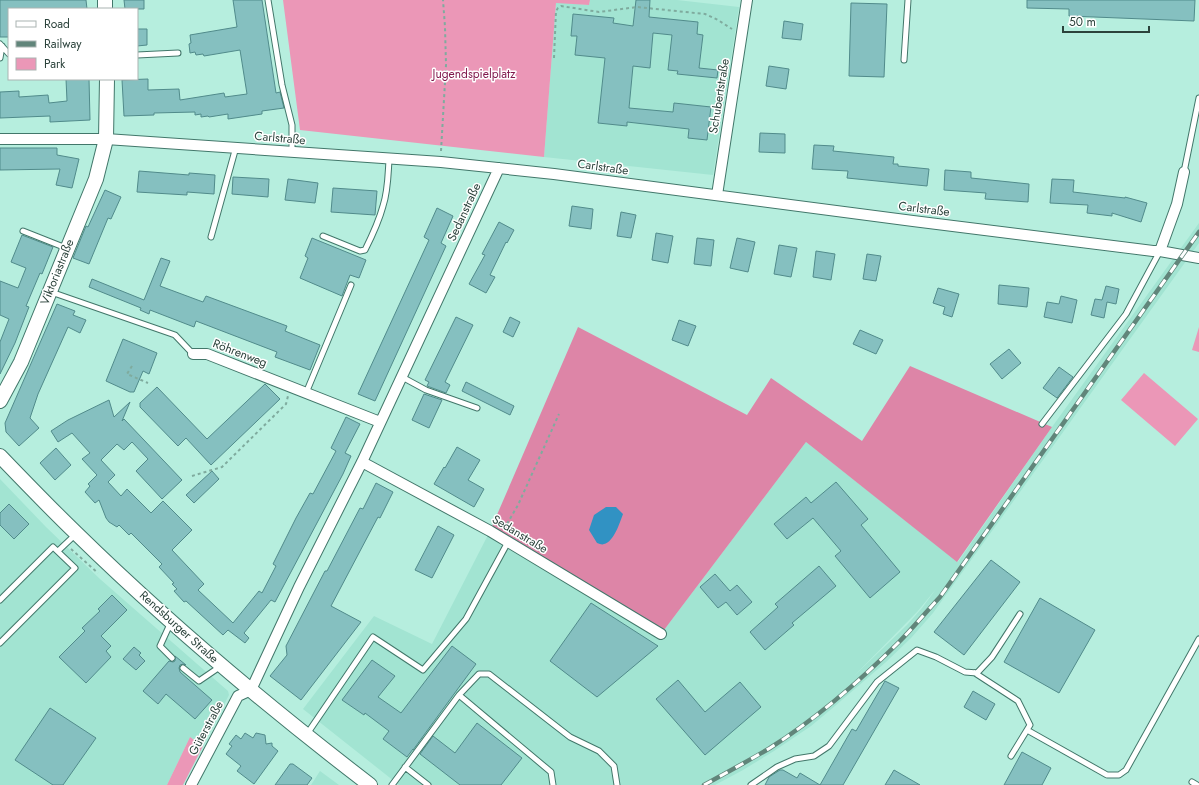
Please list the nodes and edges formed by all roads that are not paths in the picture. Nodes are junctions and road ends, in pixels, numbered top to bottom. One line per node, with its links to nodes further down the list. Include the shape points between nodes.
1 (268, 0): 15 (lane, via 282,85 292,125)
2 (747, 0): 19 (street, Schubertstraße)
3 (908, 0): 9 (lane)
4 (1, 45): 5 (lane); 8 (lane)
5 (8, 53)
6 (178, 53): 7 (lane)
7 (138, 55)
8 (0, 58)
9 (904, 60)
10 (106, 80): 13 (street, Viktoriastraße)
11 (1199, 98): 18 (lane)
12 (0, 139): 13 (street, Carlstraße)
13 (106, 139): 14 (street, Carlstraße); 23 (street, Viktoriastraße, via 96,179)
14 (236, 147): 15 (street, Carlstraße); 22 (lane)
15 (292, 152): 16 (street, Carlstraße)
16 (389, 160): 17 (street, Carlstraße); 21 (lane, via 383,206 365,250 360,252)
17 (499, 168): 19 (street, Carlstraße); 29 (street, Sedanstraße)
18 (1184, 172): 24 (street, via 1177,204)
19 (717, 195): 24 (street, Carlstraße)
20 (23, 232): 23 (lane)
21 (323, 236)
22 (211, 238)
23 (67, 248): 27 (street, Viktoriastraße)
24 (1160, 251): 25 (street, Carlstraße); 34 (lane, via 1126,314)
25 (1199, 258)
26 (351, 285): 30 (lane)
27 (49, 292): 28 (lane, Röhrenweg, via 174,335); 31 (street, Viktoriastraße, via 21,362)
28 (193, 354): 30 (street, Röhrenweg, via 207,354)
29 (402, 377): 32 (lane, via 426,390); 33 (street, Sedanstraße)
30 (306, 393): 33 (street, Röhrenweg)
31 (0, 402)
32 (477, 408)
33 (380, 422): 36 (street, Sedanstraße)
34 (1042, 424)
35 (0, 456): 37 (street, Rendsburger Straße)
36 (362, 462): 38 (street, Sedanstraße); 50 (street, Sedanstraße)
37 (76, 534): 39 (lane); 42 (street, Rendsburger Straße)
38 (504, 540): 43 (street, Sedanstraße); 53 (lane, via 466,619 423,670 373,637)
39 (58, 552): 40 (lane, via 53,547); 45 (lane, via 75,568)
40 (0, 600)
41 (1020, 614): 49 (lane, via 992,657)
42 (171, 622): 46 (lane, via 160,646); 47 (street, Rendsburger Straße)
43 (661, 634)
44 (1199, 639): 52 (lane, via 1138,750 1126,770 1119,775 1107,776)
45 (0, 643)
46 (172, 658)
47 (222, 665): 48 (lane, via 199,681); 50 (street, Rendsburger Straße)
48 (183, 668)
49 (974, 673): 52 (lane, via 1018,702 1030,726); 62 (lane, via 965,672 917,650 876,682 828,746 814,756 795,759 777,766)
50 (251, 690): 53 (street, Rendsburger Straße); 56 (street, Güterstraße, via 238,696)
51 (459, 695): 55 (lane); 60 (lane, via 551,772); 61 (lane, via 479,674 489,674 570,737 599,751 614,766)
52 (1027, 730): 54 (lane)
53 (307, 735): 57 (street, Rendsburger Straße)
54 (1011, 756)
55 (406, 767): 58 (lane); 59 (lane)
56 (190, 785)
57 (370, 785)
58 (392, 785)
59 (428, 785)
60 (553, 785)
61 (618, 785)
62 (751, 785)

